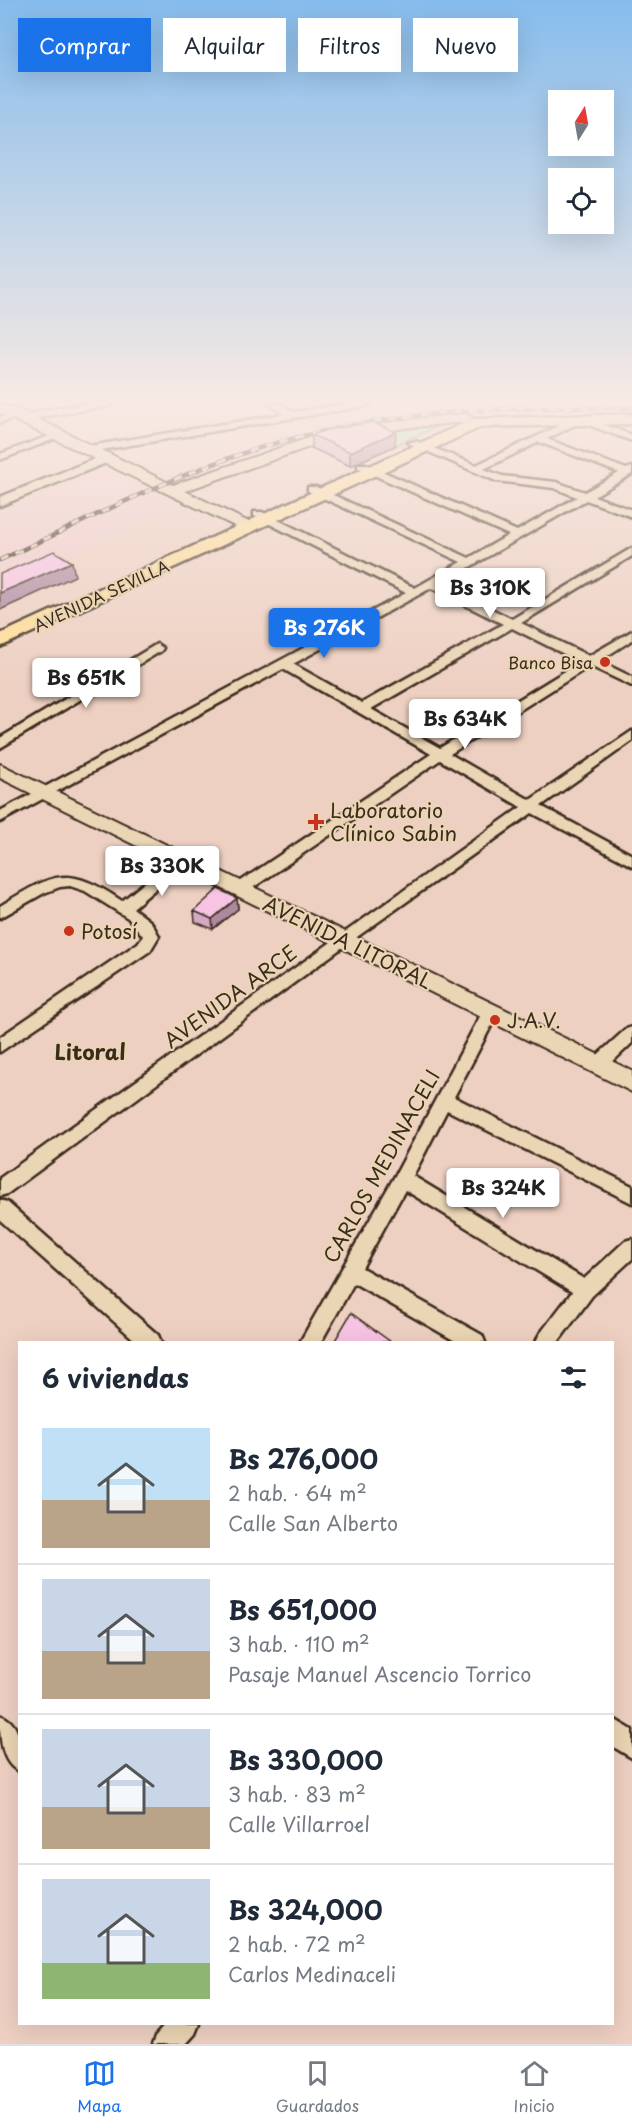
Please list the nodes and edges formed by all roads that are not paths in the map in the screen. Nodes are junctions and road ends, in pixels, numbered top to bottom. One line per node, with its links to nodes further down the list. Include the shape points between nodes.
1 (192, 498): 8 (main road)
2 (304, 498): 8 (main road, AVENIDA SEVILLA)
3 (332, 498): 11 (street)
4 (435, 498): 9 (street)
5 (584, 498): 9 (street)
6 (594, 498): 7 (street)
7 (632, 514)
8 (250, 524): 13 (street); 16 (main road, AVENIDA SEVILLA)
9 (517, 534): 11 (street)
10 (632, 551): 14 (street)
11 (469, 562): 12 (street)
12 (431, 584): 13 (street); 14 (street)
13 (415, 593): 19 (street)
14 (513, 623): 18 (street); 21 (street)
15 (632, 635): 18 (street)
16 (0, 641)
17 (157, 648): 23 (street)
18 (590, 662): 20 (street); 24 (street)
19 (284, 664): 21 (street); 26 (street)
20 (632, 682)
21 (361, 709): 24 (street)
22 (632, 735): 27 (street, AVENIDA ARCE)
23 (0, 744)
24 (440, 754): 27 (street); 31 (street)
25 (0, 770): 26 (main road, AVENIDA LITORAL)
26 (46, 793): 28 (street); 29 (main road, AVENIDA LITORAL)
27 (532, 807): 30 (street); 34 (street, AVENIDA ARCE)
28 (0, 818)
29 (181, 860): 31 (main road, AVENIDA LITORAL); 32 (street)
30 (632, 861)
31 (240, 888): 34 (main road, AVENIDA LITORAL)
32 (123, 908): 33 (street, via 83,883 65,880 48,885); 37 (street, via 147,924 151,936 144,947)
33 (0, 913)
34 (342, 940): 35 (main road, AVENIDA LITORAL); 42 (street, AVENIDA ARCE)
35 (491, 1011): 38 (main road, AVENIDA LITORAL); 40 (street, CARLOS MEDINACELI)
36 (632, 1032): 38 (street)
37 (0, 1046)
38 (598, 1065): 39 (main road, AVENIDA LITORAL)
39 (632, 1082)
40 (443, 1100): 41 (street, CARLOS MEDINACELI); 43 (street)
41 (402, 1179): 46 (street, CARLOS MEDINACELI); 47 (street)
42 (0, 1188)
43 (632, 1195)
44 (0, 1208): 48 (street)
45 (632, 1247): 47 (street)
46 (350, 1271): 49 (street, CARLOS MEDINACELI); 50 (street)
47 (585, 1290): 51 (street)
48 (151, 1341)
49 (311, 1341)
50 (473, 1341)
51 (547, 1341)
52 (0, 1726): 55 (street)
53 (614, 1732): 54 (street)
54 (632, 1746)
55 (18, 1757)

